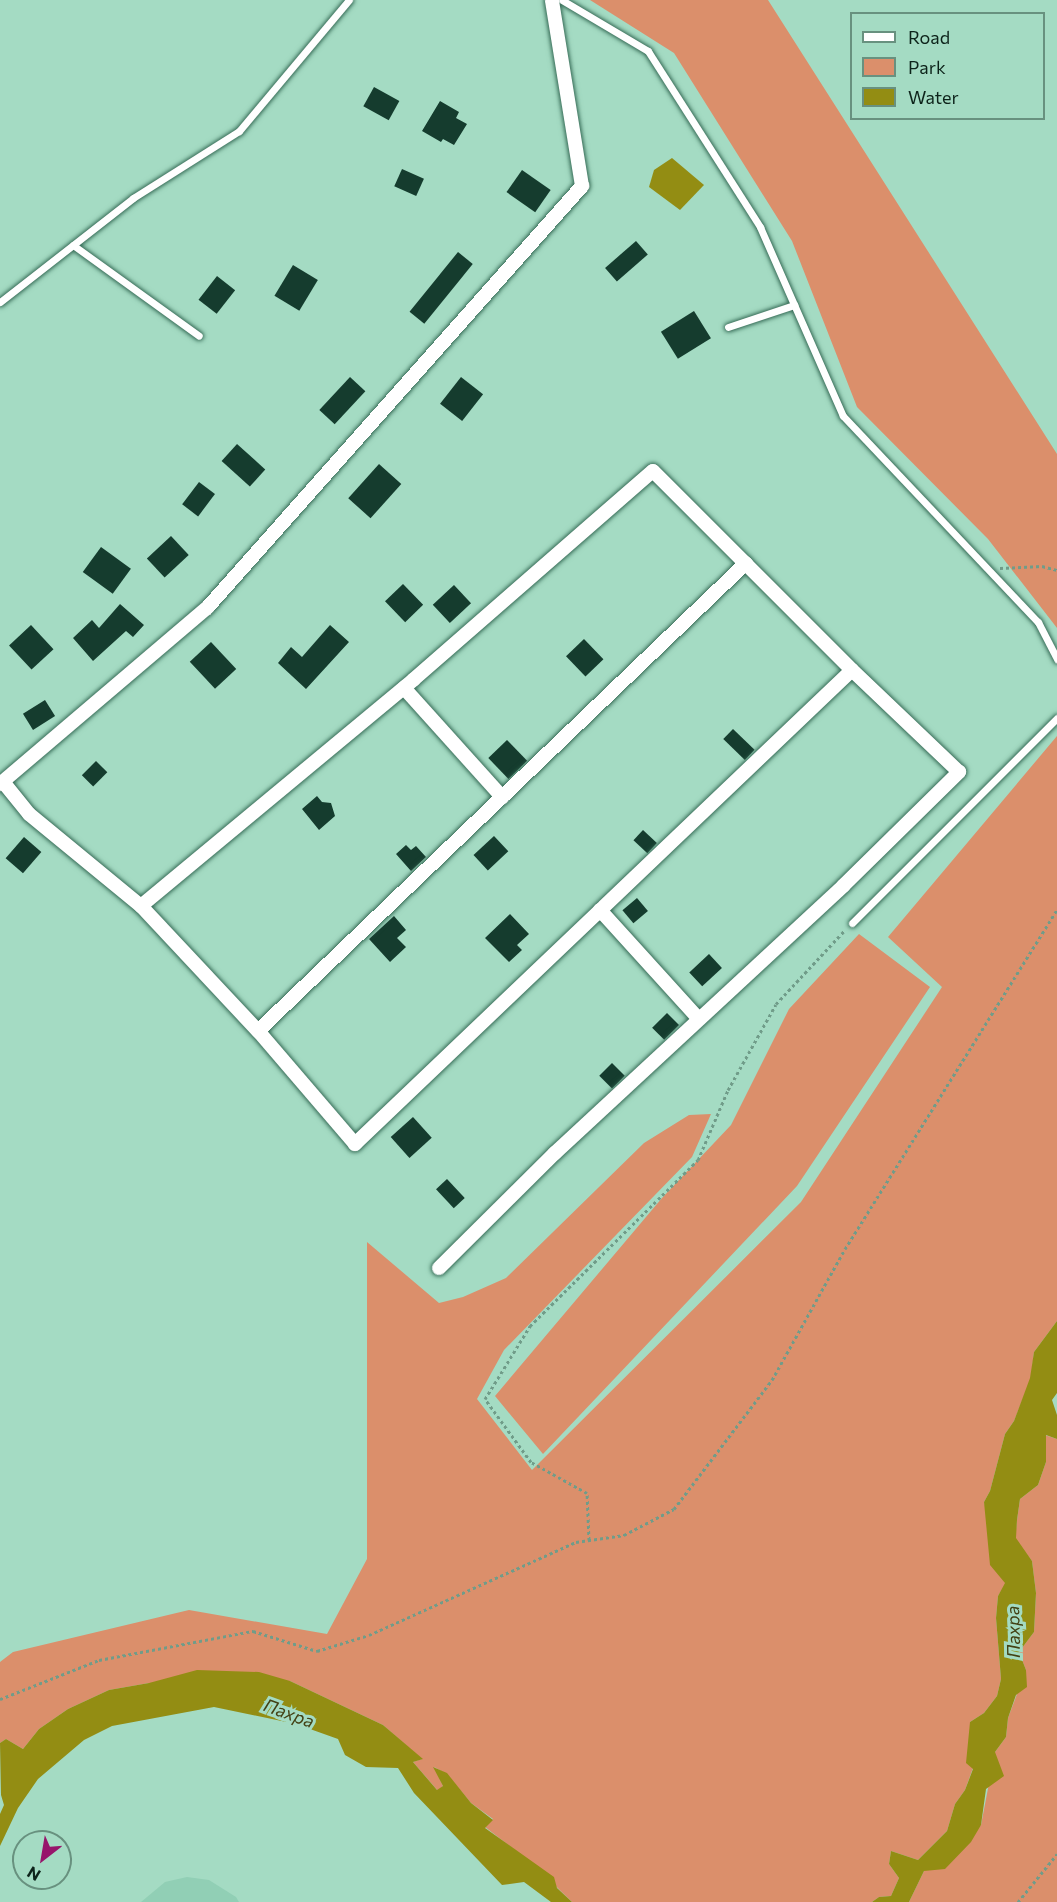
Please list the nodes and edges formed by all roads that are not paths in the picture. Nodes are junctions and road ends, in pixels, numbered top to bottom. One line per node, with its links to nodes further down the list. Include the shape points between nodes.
1 (349, 0): 4 (lane, via 239,131 133,198)
2 (552, 0): 14 (street, via 582,186 207,608)
3 (562, 0): 6 (lane, via 648,51 760,228)
4 (73, 245): 5 (lane); 8 (lane)
5 (0, 302)
6 (794, 305): 7 (lane); 10 (lane, via 843,416 1038,622)
7 (728, 327)
8 (199, 336)
9 (746, 563): 11 (street); 12 (street, via 652,471); 15 (street)
10 (1057, 659)
11 (852, 670): 17 (street); 19 (street, via 959,772)
12 (404, 688): 15 (street); 16 (street)
13 (1057, 718): 18 (lane)
14 (2, 783): 16 (street, via 30,814)
15 (502, 797): 20 (street)
16 (141, 906): 20 (street)
17 (600, 910): 19 (street); 20 (street, via 355,1144)
18 (852, 923)
19 (699, 1019): 21 (street)
20 (258, 1031)
21 (439, 1268)

